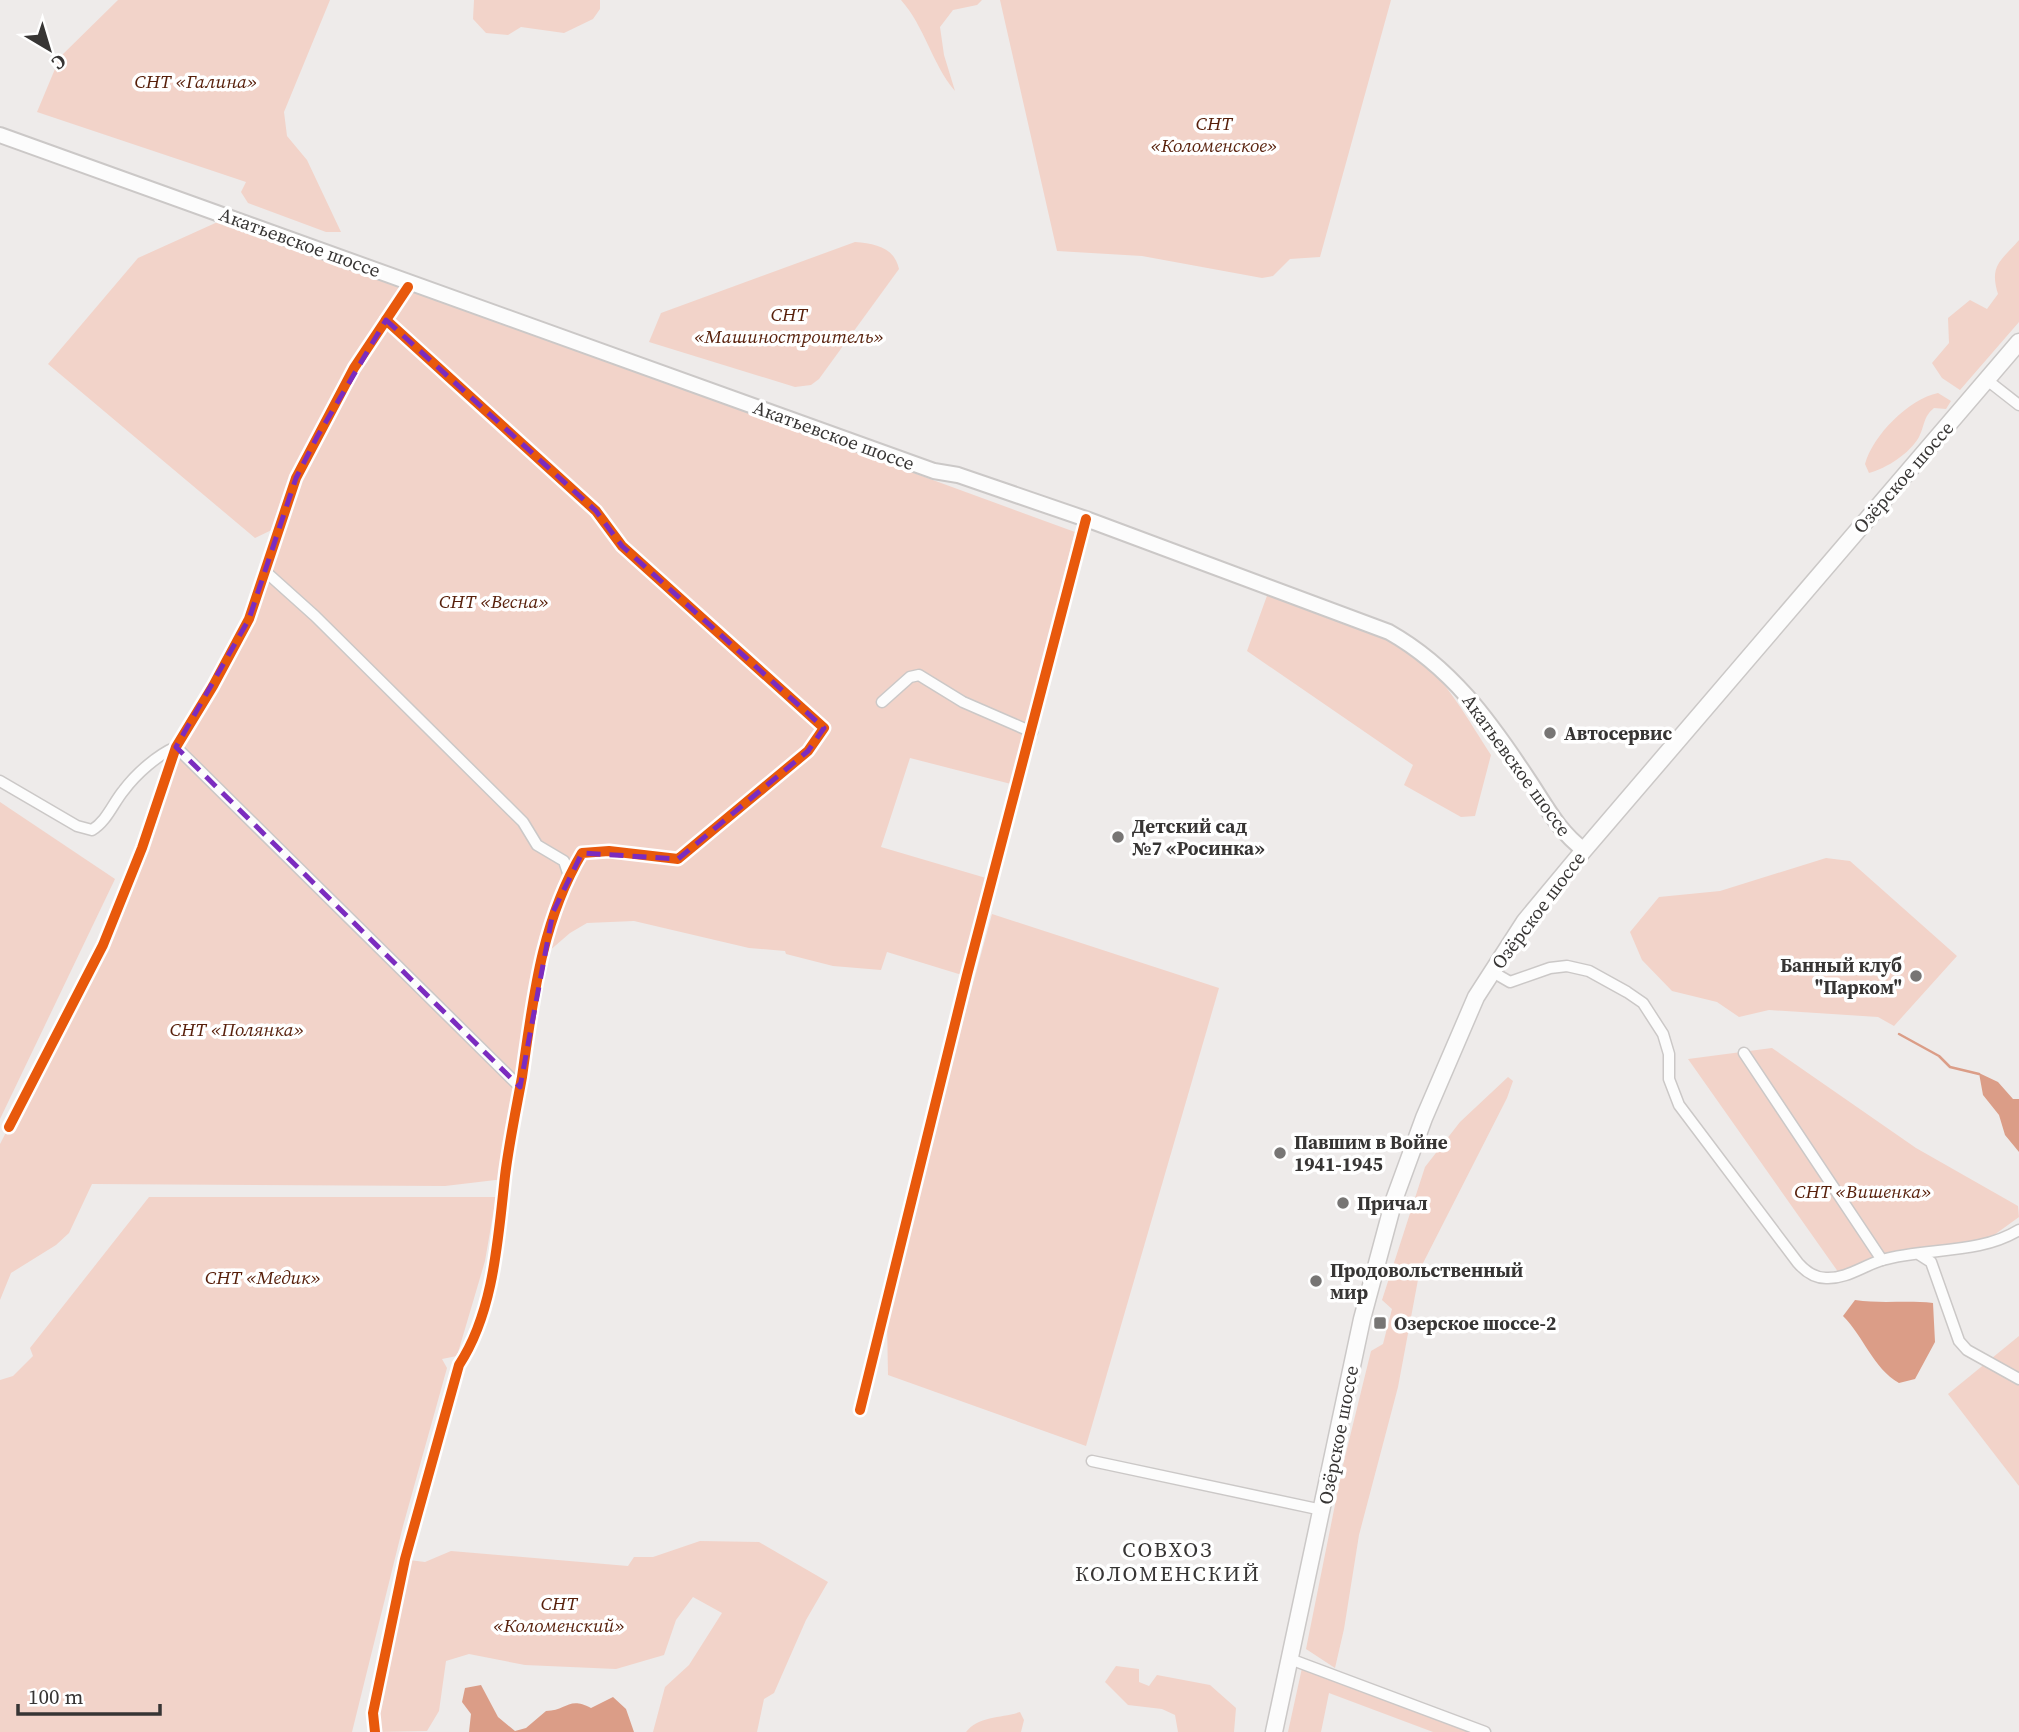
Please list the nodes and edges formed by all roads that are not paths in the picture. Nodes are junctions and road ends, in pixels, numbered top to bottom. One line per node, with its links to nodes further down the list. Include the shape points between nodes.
1 (0, 135): 7 (main road, Акатьевское шоссе, via 934,471)
2 (408, 287): 3 (street)
3 (386, 320): 8 (street, via 354,368 296,478); 14 (street, via 596,511 622,547 824,728 807,751 678,859 608,851 582,853)
4 (2019, 342): 5 (main road, Озёрское шоссе)
5 (1987, 380): 6 (street); 13 (main road, Озёрское шоссе)
6 (2019, 405)
7 (1086, 519): 10 (street); 13 (main road, Акатьевское шоссе, via 1352,616 1406,642 1465,691 1563,832)
8 (266, 572): 11 (street, via 214,686); 14 (street, via 523,822 537,845 564,861)
9 (882, 702): 10 (street, via 910,677 919,675 962,702)
10 (1032, 732): 23 (street)
11 (176, 747): 12 (street, via 125,789 92,830 77,826); 17 (street); 18 (street, via 103,945)
12 (0, 781)
13 (1584, 850): 15 (main road, Озёрское шоссе, via 1525,921)
14 (569, 876): 17 (street, via 553,912 541,958)
15 (1491, 971): 21 (street, via 1510,982 1567,966 1589,971 1643,1003 1663,1034 1669,1079 1679,1105 1798,1264 1827,1278); 25 (main road, Озёрское шоссе, via 1450,1053 1388,1221)
16 (1744, 1053): 21 (street)
17 (520, 1087): 27 (street, via 504,1179 500,1235 477,1329 459,1365 405,1559 373,1713)
18 (9, 1127)
19 (2019, 1230): 20 (street, via 1989,1242)
20 (1920, 1255): 21 (street); 22 (street, via 1931,1262 1959,1341)
21 (1882, 1260)
22 (2019, 1379)
23 (860, 1410)
24 (1092, 1461): 25 (street)
25 (1322, 1510): 26 (main road, Озёрское шоссе)
26 (1290, 1659): 28 (main road, Озёрское шоссе); 29 (street)
27 (375, 1732)
28 (1274, 1732)
29 (1485, 1732)

